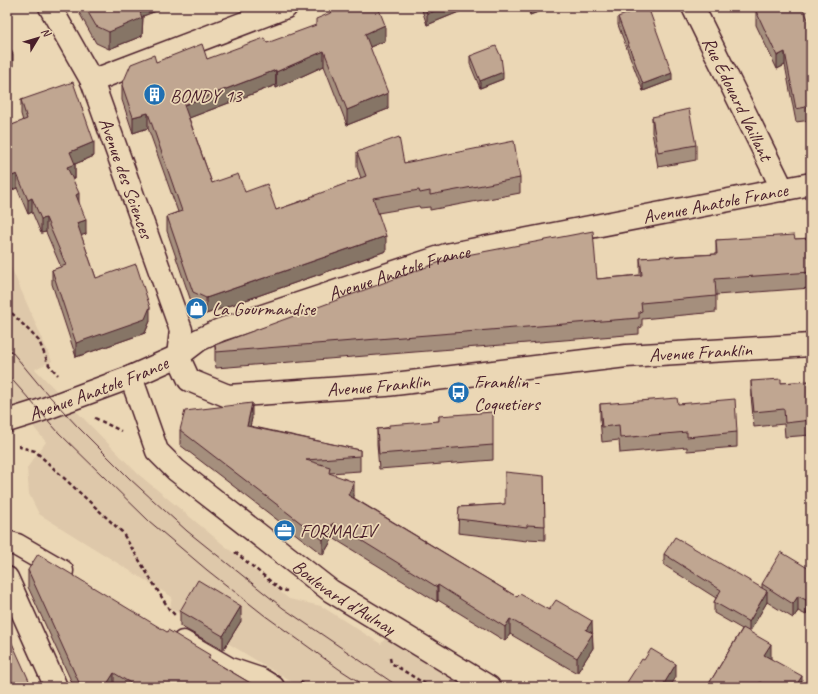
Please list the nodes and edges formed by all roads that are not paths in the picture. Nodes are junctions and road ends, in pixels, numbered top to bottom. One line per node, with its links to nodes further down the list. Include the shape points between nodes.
1 (50, 7): 4 (street, Avenue des Sciences)
2 (286, 7): 4 (street)
3 (693, 7): 6 (street, Rue Édouard Vaillant)
4 (92, 81): 8 (street, Avenue des Sciences, via 181,330)
5 (811, 184): 6 (street, Avenue Anatole France)
6 (783, 190): 8 (street, Avenue Anatole France, via 446,255 220,330 199,340)
7 (811, 345): 8 (street, Avenue Franklin, via 626,356 386,385 228,396 189,380)
8 (178, 356): 9 (street, Avenue Anatole France)
9 (132, 377): 10 (street, Avenue Anatole France); 17 (street, Boulevard d'Aulnay, via 157,451 176,470 331,591)
10 (7, 421)
11 (7, 542): 13 (street, via 17,545)
12 (7, 578): 15 (street)
13 (79, 581)
14 (172, 625): 16 (street, via 230,669 260,679)
15 (56, 687)
16 (273, 687)
17 (489, 687)

